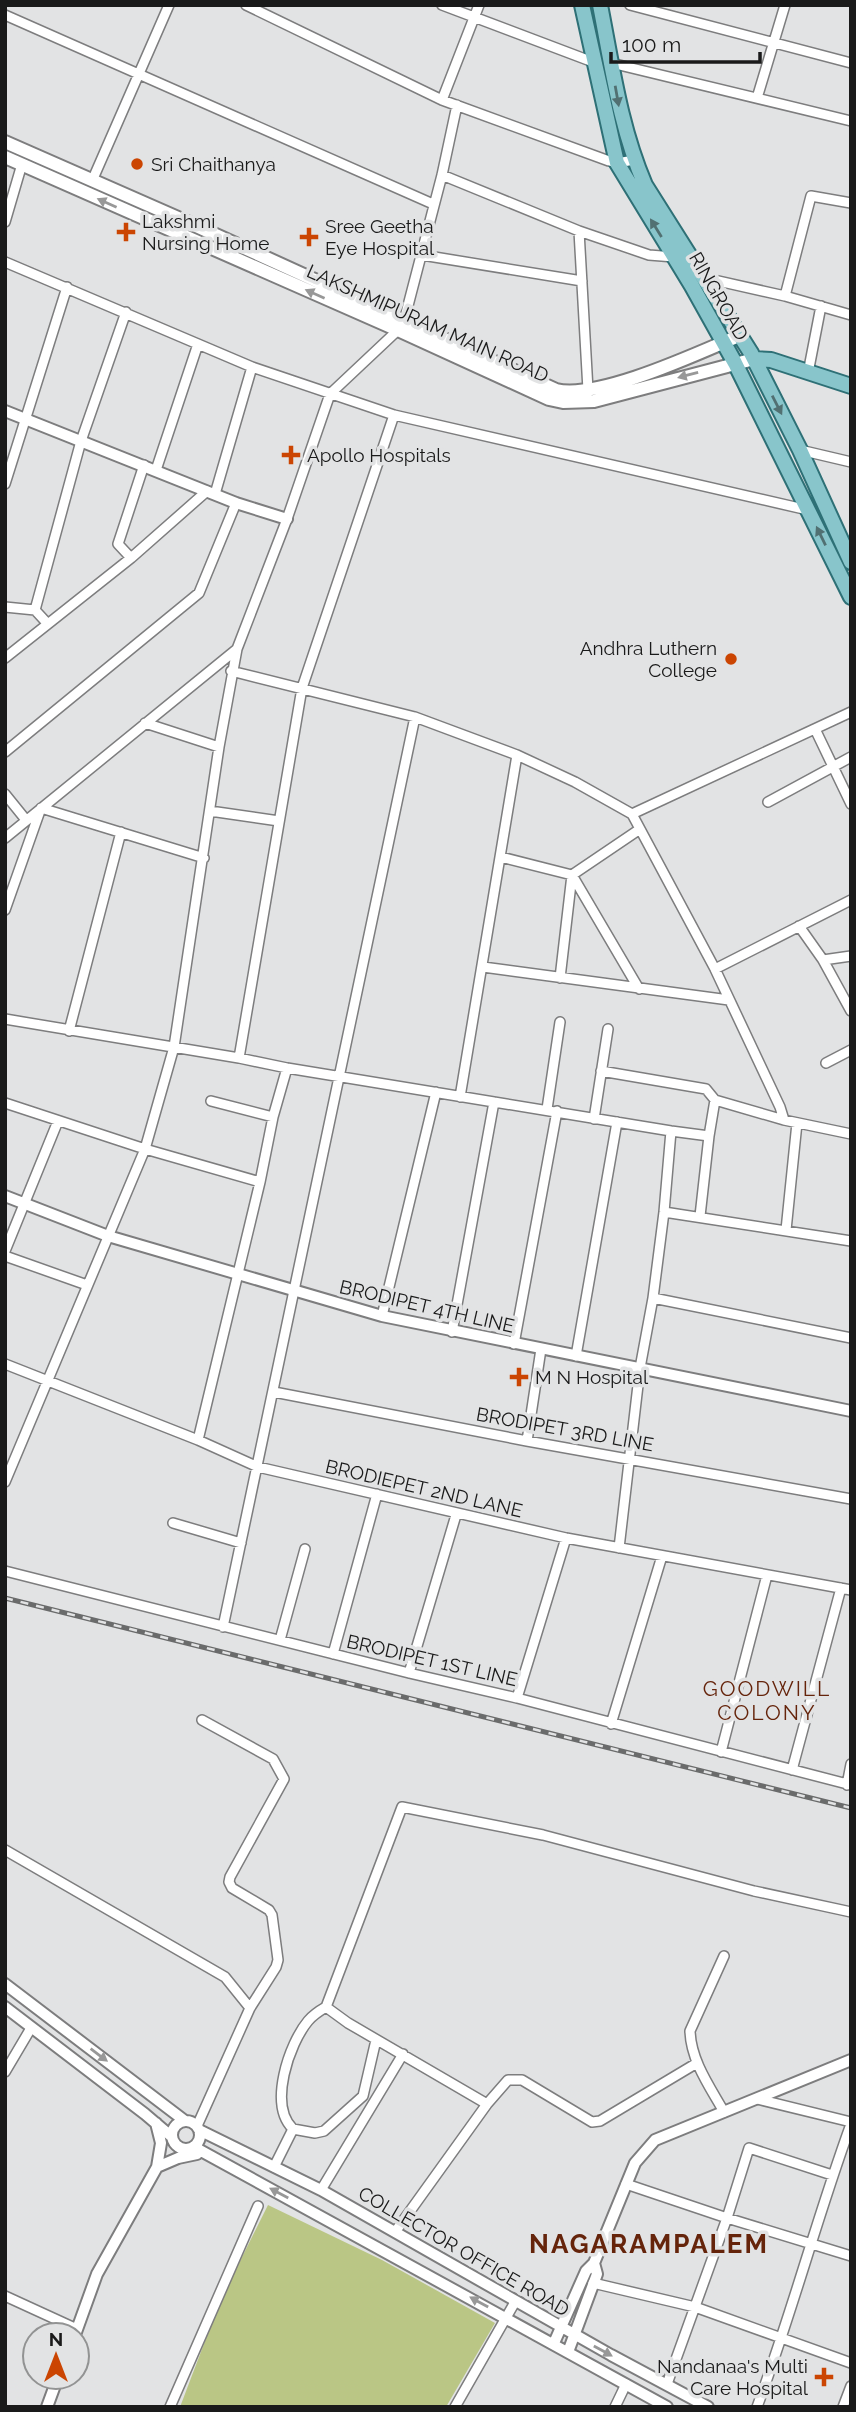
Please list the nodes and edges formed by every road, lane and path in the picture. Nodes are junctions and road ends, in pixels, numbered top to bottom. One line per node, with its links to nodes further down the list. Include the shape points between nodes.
1 (169, 5): 15 (street)
2 (246, 5): 17 (street)
3 (442, 5): 10 (street)
4 (479, 5): 10 (street)
5 (582, 5): 12 (main road, RINGROAD)
6 (600, 5): 13 (main road, RINGROAD)
7 (630, 5): 11 (street)
8 (785, 5): 11 (street)
9 (5, 15): 15 (street)
10 (474, 18): 12 (street); 17 (street)
11 (773, 42): 14 (street); 16 (street)
12 (593, 62): 23 (main road, RINGROAD)
13 (611, 63): 16 (street); 22 (main road, RINGROAD, one-way to 22)
14 (851, 63)
15 (139, 75): 26 (street); 28 (street)
16 (757, 99): 19 (street)
17 (442, 100): 18 (street)
18 (457, 105): 23 (street); 25 (street)
19 (851, 121)
20 (5, 142): 26 (main road, LAKSHMIPURAM MAIN ROAD)
21 (5, 157): 24 (main road, LAKSHMIPURAM MAIN ROAD)
22 (634, 160): 23 (street); 34 (main road, RINGROAD)
23 (617, 163): 32 (main road, RINGROAD, one-way to 23)
24 (22, 164): 29 (street); 41 (main road, LAKSHMIPURAM MAIN ROAD, one-way to 24)
25 (442, 175): 28 (street); 30 (street)
26 (92, 181): 41 (main road, LAKSHMIPURAM MAIN ROAD)
27 (851, 203): 37 (street, via 811,196)
28 (433, 204): 31 (street)
29 (5, 222)
30 (579, 231): 32 (street, via 649,255); 35 (street)
31 (422, 255): 35 (street); 41 (street)
32 (674, 257): 43 (main road, RINGROAD)
33 (5, 261): 36 (street)
34 (705, 278): 37 (street); 42 (main road, RINGROAD)
35 (582, 281): 50 (street)
36 (67, 287): 39 (street); 54 (street)
37 (785, 296): 38 (street)
38 (821, 306): 40 (street); 48 (street)
39 (126, 312): 44 (street); 55 (street)
40 (851, 315)
41 (401, 326): 46 (main road, LAKSHMIPURAM MAIN ROAD, one-way to 41, via 594,401 563,402); 50 (main road, LAKSHMIPURAM MAIN ROAD, via 556,390); 51 (street)
42 (741, 335): 43 (main road, LAKSHMIPURAM MAIN ROAD); 45 (main road, RINGROAD)
43 (724, 342): 46 (main road, RINGROAD); 50 (main road, LAKSHMIPURAM MAIN ROAD)
44 (198, 344): 47 (street); 59 (street)
45 (754, 359): 46 (main road, LAKSHMIPURAM MAIN ROAD); 48 (main road, LAKSHMIPURAM MAIN ROAD); 56 (main road, RINGROAD, one-way to 56)
46 (736, 363): 63 (main road, RINGROAD)
47 (252, 367): 51 (street); 61 (street)
48 (808, 373): 49 (main road, LAKSHMIPURAM MAIN ROAD)
49 (851, 386)
50 (588, 390)
51 (330, 394): 53 (street); 64 (street)
52 (5, 411): 54 (street)
53 (394, 415): 63 (street); 74 (street)
54 (25, 418): 55 (street); 60 (street)
55 (81, 441): 58 (street); 69 (street)
56 (800, 450): 57 (street); 66 (main road, RINGROAD)
57 (851, 462)
58 (144, 465): 59 (street); 65 (street, via 118,544)
59 (156, 470): 61 (street)
60 (5, 484)
61 (211, 492): 62 (street); 65 (street)
62 (236, 503): 64 (street); 80 (street, via 200,593)
63 (808, 510): 67 (main road, RINGROAD, one-way to 63)
64 (287, 519): 71 (street)
65 (131, 558): 70 (street)
66 (851, 562)
67 (851, 597)
68 (5, 607): 69 (street)
69 (35, 610): 70 (street)
70 (47, 624): 72 (street)
71 (237, 649): 73 (street); 77 (street)
72 (5, 658)
73 (231, 671): 74 (street); 79 (street)
74 (302, 688): 76 (street); 91 (street)
75 (851, 712): 78 (street)
76 (415, 717): 81 (street); 119 (street)
77 (145, 723): 79 (street); 87 (street)
78 (814, 729): 83 (street); 89 (street)
79 (219, 747): 88 (street)
80 (5, 751)
81 (517, 755): 89 (street); 95 (street)
82 (851, 758): 83 (street)
83 (832, 767): 85 (street); 86 (street)
84 (5, 794): 90 (street)
85 (768, 802)
86 (851, 804)
87 (41, 807): 90 (street); 93 (street); 99 (street)
88 (210, 811): 91 (street); 96 (street)
89 (632, 814): 92 (street)
90 (26, 820): 94 (street)
91 (279, 821): 115 (street)
92 (640, 829): 97 (street); 104 (street)
93 (121, 832): 96 (street); 112 (street)
94 (5, 838)
95 (501, 857): 97 (street); 103 (street)
96 (204, 858): 113 (street)
97 (572, 875): 105 (street); 106 (street)
98 (851, 900): 100 (street)
99 (5, 910)
100 (799, 926): 102 (street); 104 (street)
101 (851, 956): 102 (street)
102 (823, 960): 108 (street)
103 (483, 967): 105 (street); 121 (street)
104 (715, 969): 107 (street)
105 (559, 978): 106 (street)
106 (639, 989): 107 (street)
107 (729, 1000): 129 (street)
108 (851, 1011)
109 (5, 1019): 112 (street)
110 (561, 1022): 126 (street)
111 (608, 1029): 118 (street)
112 (69, 1031): 113 (street)
113 (174, 1047): 115 (street); 136 (street)
114 (851, 1050): 116 (street)
115 (239, 1058): 117 (street)
116 (826, 1063)
117 (287, 1068): 119 (street); 127 (street)
118 (601, 1071): 122 (street, via 706,1089); 128 (street)
119 (340, 1076): 120 (street); 148 (street)
120 (436, 1092): 121 (street); 150 (street)
121 (460, 1097): 124 (street)
122 (715, 1100): 129 (street); 135 (street)
123 (211, 1101): 127 (street)
124 (494, 1102): 126 (street); 151 (street)
125 (5, 1103): 130 (street)
126 (552, 1110): 128 (street); 153 (street)
127 (273, 1117): 137 (street)
128 (594, 1119): 131 (street)
129 (784, 1120): 132 (street)
130 (58, 1121): 136 (street); 139 (street)
131 (617, 1122): 133 (street); 155 (street)
132 (797, 1123): 134 (street); 142 (street)
133 (671, 1131): 135 (street); 140 (street)
134 (851, 1134)
135 (709, 1136): 141 (street)
136 (145, 1149): 137 (street); 143 (street)
137 (260, 1182): 146 (street)
138 (5, 1196): 139 (street, BRODIPET 4TH LINE)
139 (24, 1203): 143 (street, BRODIPET 4TH LINE); 145 (street)
140 (664, 1212): 141 (street); 149 (street)
141 (700, 1216): 142 (street)
142 (786, 1230): 144 (street)
143 (108, 1236): 146 (street, BRODIPET 4TH LINE); 147 (street)
144 (851, 1241)
145 (5, 1253): 147 (street)
146 (238, 1275): 148 (street, BRODIPET 4TH LINE); 161 (street)
147 (87, 1285): 158 (street)
148 (295, 1291): 150 (street, BRODIPET 4TH LINE); 159 (street)
149 (653, 1298): 152 (street); 157 (street)
150 (382, 1316): 151 (street, BRODIPET 4TH LINE)
151 (452, 1332): 153 (street, BRODIPET 4TH LINE)
152 (851, 1338)
153 (514, 1344): 154 (street, BRODIPET 4TH LINE)
154 (541, 1349): 155 (street, BRODIPET 4TH LINE); 162 (street)
155 (576, 1356): 157 (street, BRODIPET 4TH LINE)
156 (5, 1364): 158 (street, BRODIEPET 2ND LANE)
157 (640, 1368): 160 (street, BRODIPET 4TH LINE); 163 (street)
158 (47, 1380): 161 (street, BRODIEPET 2ND LANE); 165 (street)
159 (274, 1392): 162 (street, BRODIPET 3RD LINE); 164 (street)
160 (851, 1411)
161 (198, 1440): 164 (street, BRODIEPET 2ND LANE)
162 (527, 1441): 163 (street, BRODIPET 3RD LINE)
163 (629, 1458): 167 (street, BRODIPET 3RD LINE); 172 (street)
164 (258, 1467): 166 (street, BRODIEPET 2ND LANE); 171 (street)
165 (5, 1482)
166 (377, 1494): 168 (street, BRODIEPET 2ND LANE); 180 (street)
167 (851, 1499)
168 (456, 1515): 170 (street, BRODIEPET 2ND LANE); 181 (street)
169 (173, 1523): 171 (street)
170 (566, 1538): 172 (street, BRODIEPET 2ND LANE); 182 (street)
171 (241, 1543): 178 (street)
172 (619, 1548): 174 (street, BRODIEPET 2ND LANE)
173 (304, 1549): 179 (street)
174 (663, 1556): 176 (street, BRODIEPET 2ND LANE); 184 (street)
175 (5, 1571): 178 (street, BRODIPET 1ST LINE)
176 (766, 1575): 177 (street, BRODIEPET 2ND LANE); 185 (street)
177 (846, 1589): 187 (street)
178 (223, 1627): 179 (street, BRODIPET 1ST LINE)
179 (280, 1640): 180 (street, BRODIPET 1ST LINE)
180 (333, 1654): 181 (street, BRODIPET 1ST LINE)
181 (409, 1674): 182 (street, BRODIPET 1ST LINE)
182 (517, 1698): 184 (street, BRODIPET 1ST LINE)
183 (202, 1720): 195 (street, via 273,1759 284,1779 229,1882 272,1915 278,1960)
184 (611, 1724): 185 (street, BRODIPET 1ST LINE)
185 (721, 1752): 187 (street, BRODIPET 1ST LINE)
186 (851, 1764): 188 (street)
187 (792, 1770): 188 (street, BRODIPET 1ST LINE)
188 (849, 1785)
189 (5, 1850): 195 (street, via 225,1977)
190 (851, 1912): 194 (street, via 555,1838 402,1807)
191 (724, 1956): 202 (street, via 690,2031)
192 (5, 1984): 197 (street)
193 (5, 2007): 196 (street)
194 (326, 2007): 198 (street); 211 (street, via 299,2034 284,2073 282,2109)
195 (250, 2008): 210 (street)
196 (31, 2028): 199 (street); 203 (street)
197 (68, 2032): 199 (street); 207 (street, one-way to 207)
198 (376, 2040): 200 (street); 211 (street, via 363,2096 324,2131)
199 (54, 2046): 208 (street)
200 (402, 2054): 205 (street); 219 (street)
201 (851, 2060): 204 (street)
202 (697, 2063): 205 (street, via 600,2121 585,2119 515,2078); 206 (street)
203 (5, 2072)
204 (757, 2099): 206 (street); 209 (street)
205 (487, 2104): 222 (street)
206 (724, 2112): 218 (street, via 655,2140 635,2163)
207 (185, 2121): 210 (street); 212 (street, via 173,2128)
208 (156, 2123): 212 (street); 215 (street, via 161,2143)
209 (851, 2123): 217 (street)
210 (198, 2128): 213 (street, via 200,2139); 216 (street, COLLECTOR OFFICE ROAD)
211 (293, 2129): 216 (street)
212 (172, 2137): 213 (street, via 180,2148)
213 (194, 2147): 214 (street, COLLECTOR OFFICE ROAD)
214 (205, 2153): 215 (street); 230 (street, COLLECTOR OFFICE ROAD, one-way to 214)
215 (157, 2167): 232 (street, via 97,2274)
216 (274, 2167): 219 (street, COLLECTOR OFFICE ROAD)
217 (832, 2175): 221 (street, via 749,2148); 223 (street)
218 (626, 2184): 221 (street); 225 (street)
219 (321, 2190): 222 (street, COLLECTOR OFFICE ROAD)
220 (258, 2206): 242 (street)
221 (727, 2218): 223 (street); 229 (street)
222 (395, 2232): 228 (street, COLLECTOR OFFICE ROAD)
223 (813, 2245): 224 (street); 235 (street)
224 (851, 2256)
225 (594, 2263): 226 (street, via 597,2274); 233 (street, via 586,2271)
226 (593, 2283): 229 (street); 234 (street)
227 (5, 2297): 231 (street)
228 (516, 2302): 230 (street); 233 (street, COLLECTOR OFFICE ROAD)
229 (695, 2307): 235 (street); 240 (street)
230 (507, 2317): 236 (street, COLLECTOR OFFICE ROAD); 243 (street)
231 (54, 2321)
232 (80, 2321)
233 (562, 2327): 234 (street, COLLECTOR OFFICE ROAD); 236 (street)
234 (575, 2335): 237 (street); 240 (street, COLLECTOR OFFICE ROAD, one-way to 240)
235 (783, 2338): 238 (street); 247 (street)
236 (554, 2343): 237 (street, COLLECTOR OFFICE ROAD)
237 (568, 2352): 239 (street, COLLECTOR OFFICE ROAD)
238 (851, 2363)
239 (626, 2384): 244 (street); 245 (street, COLLECTOR OFFICE ROAD)
240 (667, 2384): 246 (street, COLLECTOR OFFICE ROAD)
241 (851, 2386): 248 (street)
242 (170, 2407)
243 (455, 2407)
244 (615, 2407)
245 (667, 2407)
246 (708, 2407)
247 (758, 2407)
248 (843, 2407)

